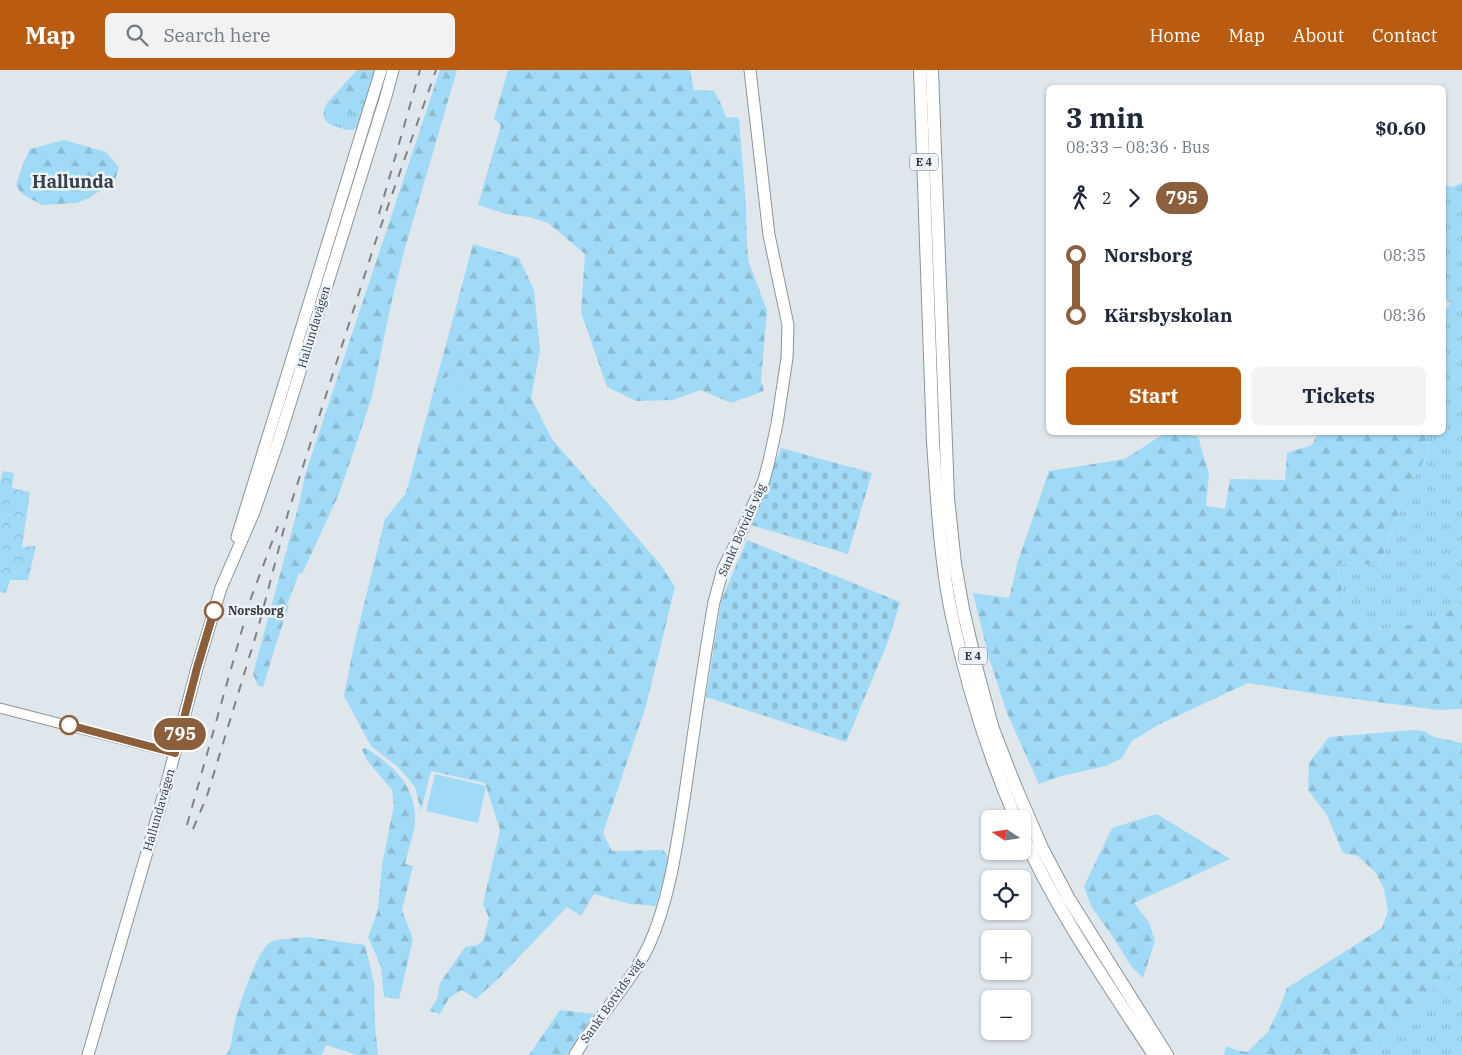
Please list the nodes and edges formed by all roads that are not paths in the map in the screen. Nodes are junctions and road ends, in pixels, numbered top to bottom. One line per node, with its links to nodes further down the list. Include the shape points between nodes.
1 (380, 70): 6 (main road, Hallundavägen, via 243,512)
2 (394, 70): 6 (main road, Hallundavägen, via 279,439 254,512)
3 (750, 70): 14 (main road, Sankt Botvids väg, via 769,235 788,325 787,358 777,424 764,480 723,569 714,602 678,838 658,924 643,957)
4 (920, 70): 9 (highway, E 4, via 933,442 944,565 966,676 982,732)
5 (932, 70): 16 (highway, E 4, via 948,498 955,564 978,674 994,729 1042,848 1074,907)
6 (225, 580): 8 (main road, Hallundavägen)
7 (0, 708): 8 (street)
8 (175, 753): 11 (main road, Hallundavägen)
9 (1012, 810)
10 (1031, 853): 15 (highway, via 1082,944)
11 (92, 1040): 12 (main road, Hallundavägen); 13 (main road, Hallundavägen)
12 (82, 1055)
13 (88, 1055)
14 (575, 1055)
15 (1154, 1055)
16 (1167, 1055)

